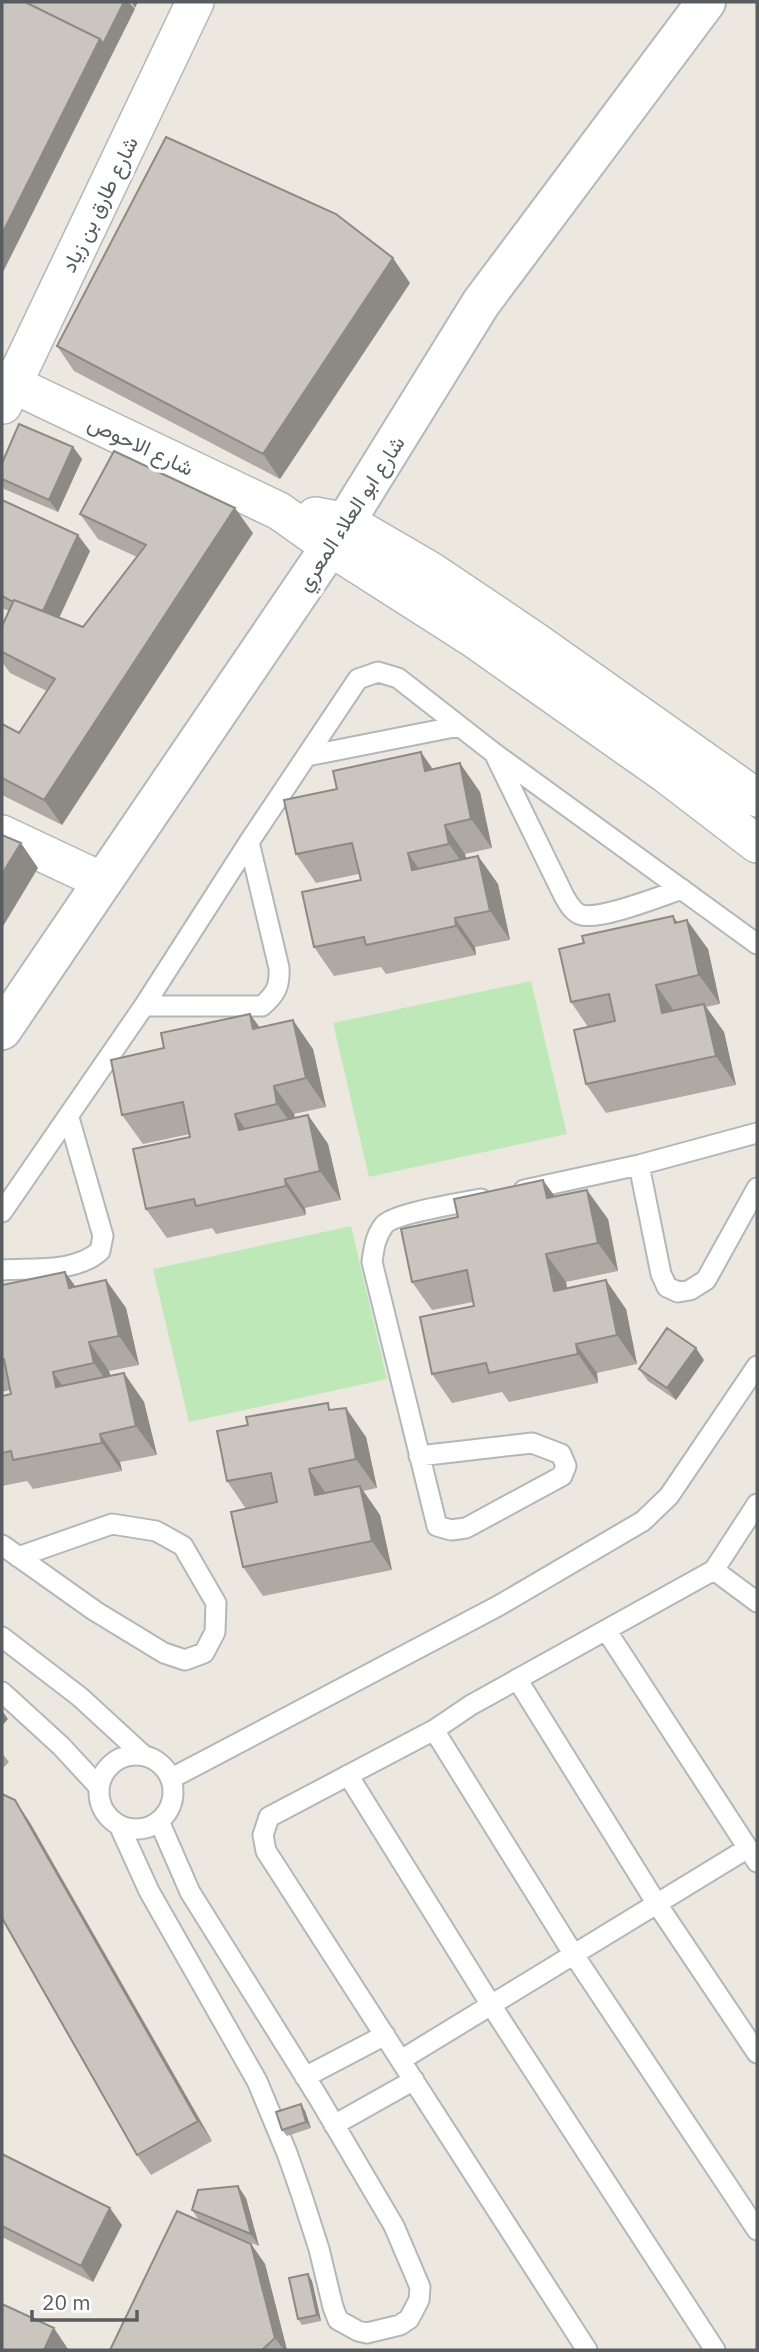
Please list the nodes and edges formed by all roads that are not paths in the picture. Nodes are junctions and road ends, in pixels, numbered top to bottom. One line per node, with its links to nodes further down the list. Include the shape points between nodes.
1 (195, 2): 3 (street, شارع طارق بن زياد)
2 (706, 2): 4 (street, شارع ابو العلاء المعري, via 481,303)
3 (5, 390): 4 (street, شارع الاحوص)
4 (339, 534): 8 (street, via 430,572); 11 (street, via 474,639); 12 (street, شارع ابو العلاء المعري)
5 (459, 726): 6 (lane); 7 (lane); 7 (lane, via 398,678 378,672 358,679)
6 (494, 753): 13 (lane); 13 (lane, via 564,896 581,916 601,915)
7 (307, 757): 10 (lane)
8 (757, 797)
9 (2, 834): 12 (street)
10 (249, 842): 15 (lane); 15 (lane, via 279,968 273,996 262,1006)
11 (757, 844)
12 (102, 881): 16 (street, شارع ابو العلاء المعري)
13 (682, 890): 14 (lane)
14 (757, 944)
15 (144, 1006): 17 (lane)
16 (2, 1030)
17 (69, 1118): 21 (lane); 22 (lane, via 103,1236 100,1251 89,1261 73,1265)
18 (757, 1133): 19 (lane)
19 (639, 1165): 20 (lane, via 661,1274 667,1287 678,1292 706,1280); 24 (lane, via 386,1222 374,1241 372,1262)
20 (757, 1188)
21 (2, 1212)
22 (2, 1270)
23 (757, 1366): 36 (lane, via 669,1496 643,1521 498,1606)
24 (419, 1456): 24 (lane, via 532,1443 561,1454 566,1466 562,1476 466,1528 451,1530 437,1526)
25 (757, 1504): 27 (lane)
26 (10, 1551): 26 (lane, via 164,1653 185,1660 204,1653 215,1632 216,1603 183,1546 156,1531 112,1524)
27 (714, 1570): 28 (lane); 29 (lane)
28 (757, 1602)
29 (606, 1630): 31 (lane); 40 (lane)
30 (2, 1637): 34 (lane, via 80,1697)
31 (517, 1679): 33 (lane); 41 (lane)
32 (2, 1692): 37 (lane)
33 (434, 1730): 35 (lane); 42 (lane)
34 (142, 1754): 36 (lane, via 160,1762); 37 (lane, via 122,1757 106,1768)
35 (348, 1774): 43 (lane); 44 (lane, via 269,1817 263,1835 267,1851)
36 (172, 1779): 38 (lane, via 174,1798)
37 (98, 1786): 39 (lane, via 100,1806)
38 (159, 1821): 39 (lane, via 150,1828 130,1830); 47 (lane, via 190,1892)
39 (119, 1825): 49 (lane, via 149,1891 257,2081 298,2183 338,2320 367,2333 400,2325 409,2319 420,2287 394,2226)
40 (753, 1855): 41 (lane)
41 (657, 1904): 42 (lane); 45 (lane)
42 (574, 1955): 43 (lane); 50 (lane)
43 (491, 2005): 46 (lane); 52 (lane)
44 (385, 2035): 46 (lane); 47 (lane)
45 (757, 2053)
46 (401, 2060): 48 (lane)
47 (305, 2077): 49 (lane)
48 (414, 2080): 49 (lane); 51 (lane)
49 (334, 2125)
50 (757, 2230)
51 (587, 2350)
52 (715, 2350)

